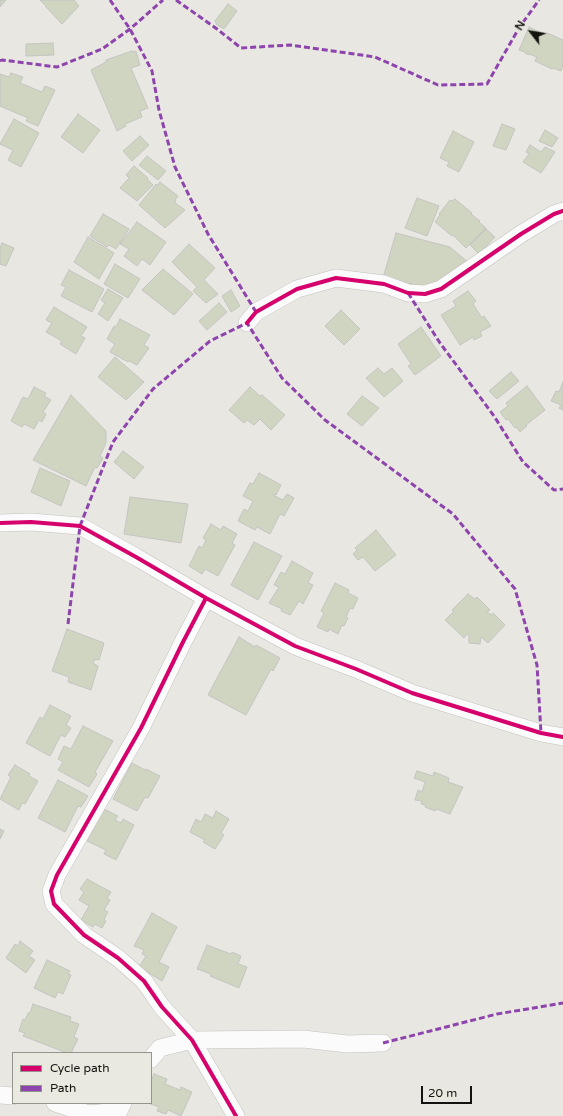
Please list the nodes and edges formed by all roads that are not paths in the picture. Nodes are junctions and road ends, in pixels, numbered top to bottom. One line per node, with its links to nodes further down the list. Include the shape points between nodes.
1 (563, 211): 2 (street, via 521,234 441,288 425,294 408,293 384,284 336,278 297,289 256,312)
2 (247, 323)
3 (0, 523): 4 (street, via 31,522 80,526)
4 (206, 598): 5 (street, via 295,646 412,693 541,733); 6 (street, via 140,728 51,891 54,904 84,935 118,958 144,981 162,1007)
5 (563, 737)
6 (192, 1040): 7 (street, via 303,1039 347,1044); 8 (street, via 160,1048); 13 (street)
7 (383, 1043)
8 (152, 1058)
9 (0, 1095): 10 (street)
10 (12, 1096)
11 (58, 1104): 12 (street, via 89,1114 119,1111)
12 (122, 1104)
13 (236, 1116)

